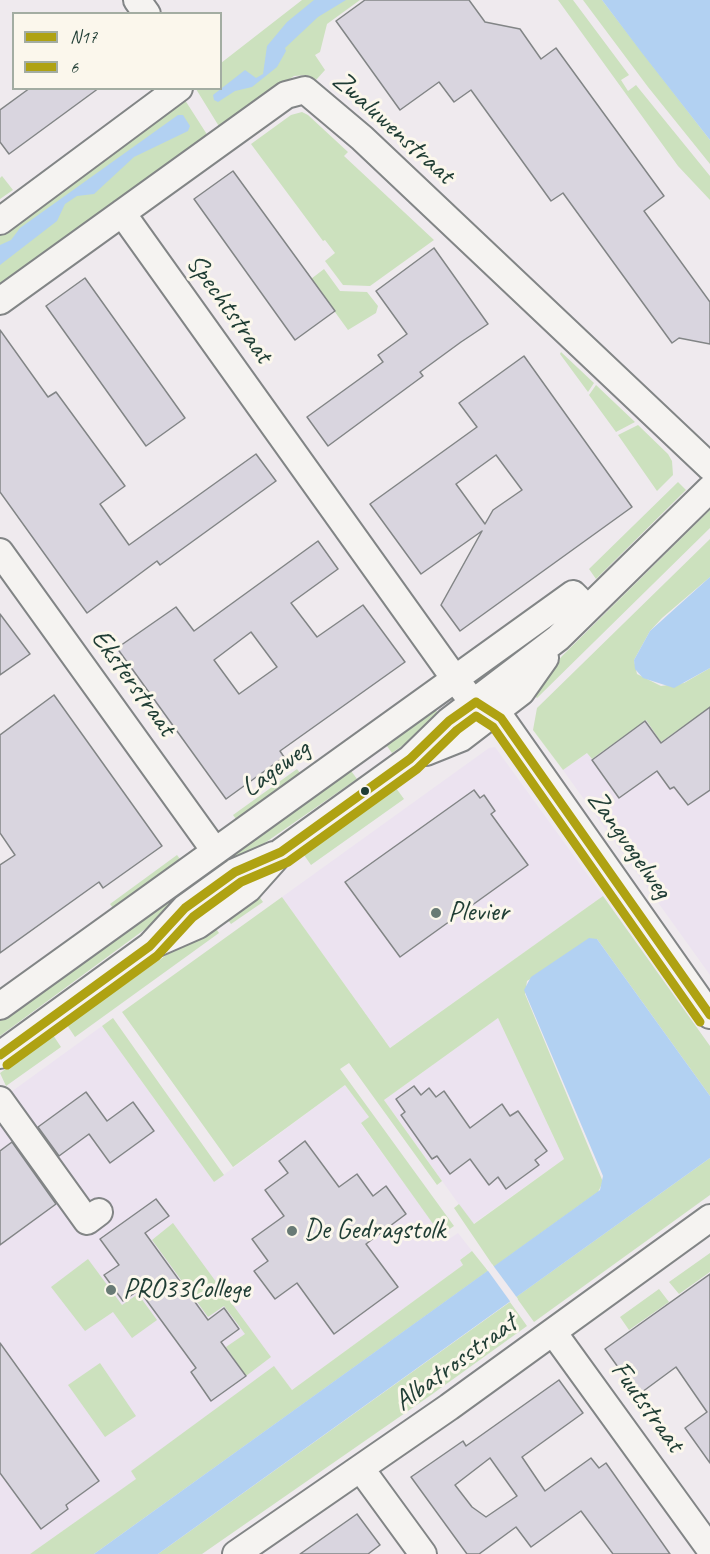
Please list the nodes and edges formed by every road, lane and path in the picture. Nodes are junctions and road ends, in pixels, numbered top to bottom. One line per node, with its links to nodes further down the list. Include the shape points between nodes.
1 (176, 90): 3 (street)
2 (122, 213): 4 (street, Zwaluwenstraat); 5 (street, Zwaluwenstraat, via 286,95 305,90 362,138); 9 (street, Spechtstraat)
3 (0, 221)
4 (0, 301)
5 (710, 467)
6 (710, 489): 8 (street)
7 (0, 552): 11 (street, Eksterstraat)
8 (587, 608): 9 (street, Lageweg, via 573,594); 10 (street, via 558,638 521,692)
9 (455, 679): 10 (street, Spechtstraat, via 469,697); 11 (street, Lageweg)
10 (485, 708): 13 (street, Zangvogelweg, via 501,718); 14 (street, via 461,738 410,759 281,852 235,872 185,908 150,946)
11 (215, 851): 12 (street, Lageweg)
12 (0, 1006)
13 (710, 1015)
14 (0, 1055)
15 (0, 1100): 16 (street, via 87,1221)
16 (99, 1212)
17 (710, 1218): 18 (street, Albatrosstraat)
18 (553, 1332): 19 (street, Albatrosstraat); 20 (street, Fuutstraat)
19 (361, 1469): 21 (street, Albatrosstraat); 22 (street)
20 (710, 1549)
21 (236, 1554)
22 (423, 1554)

